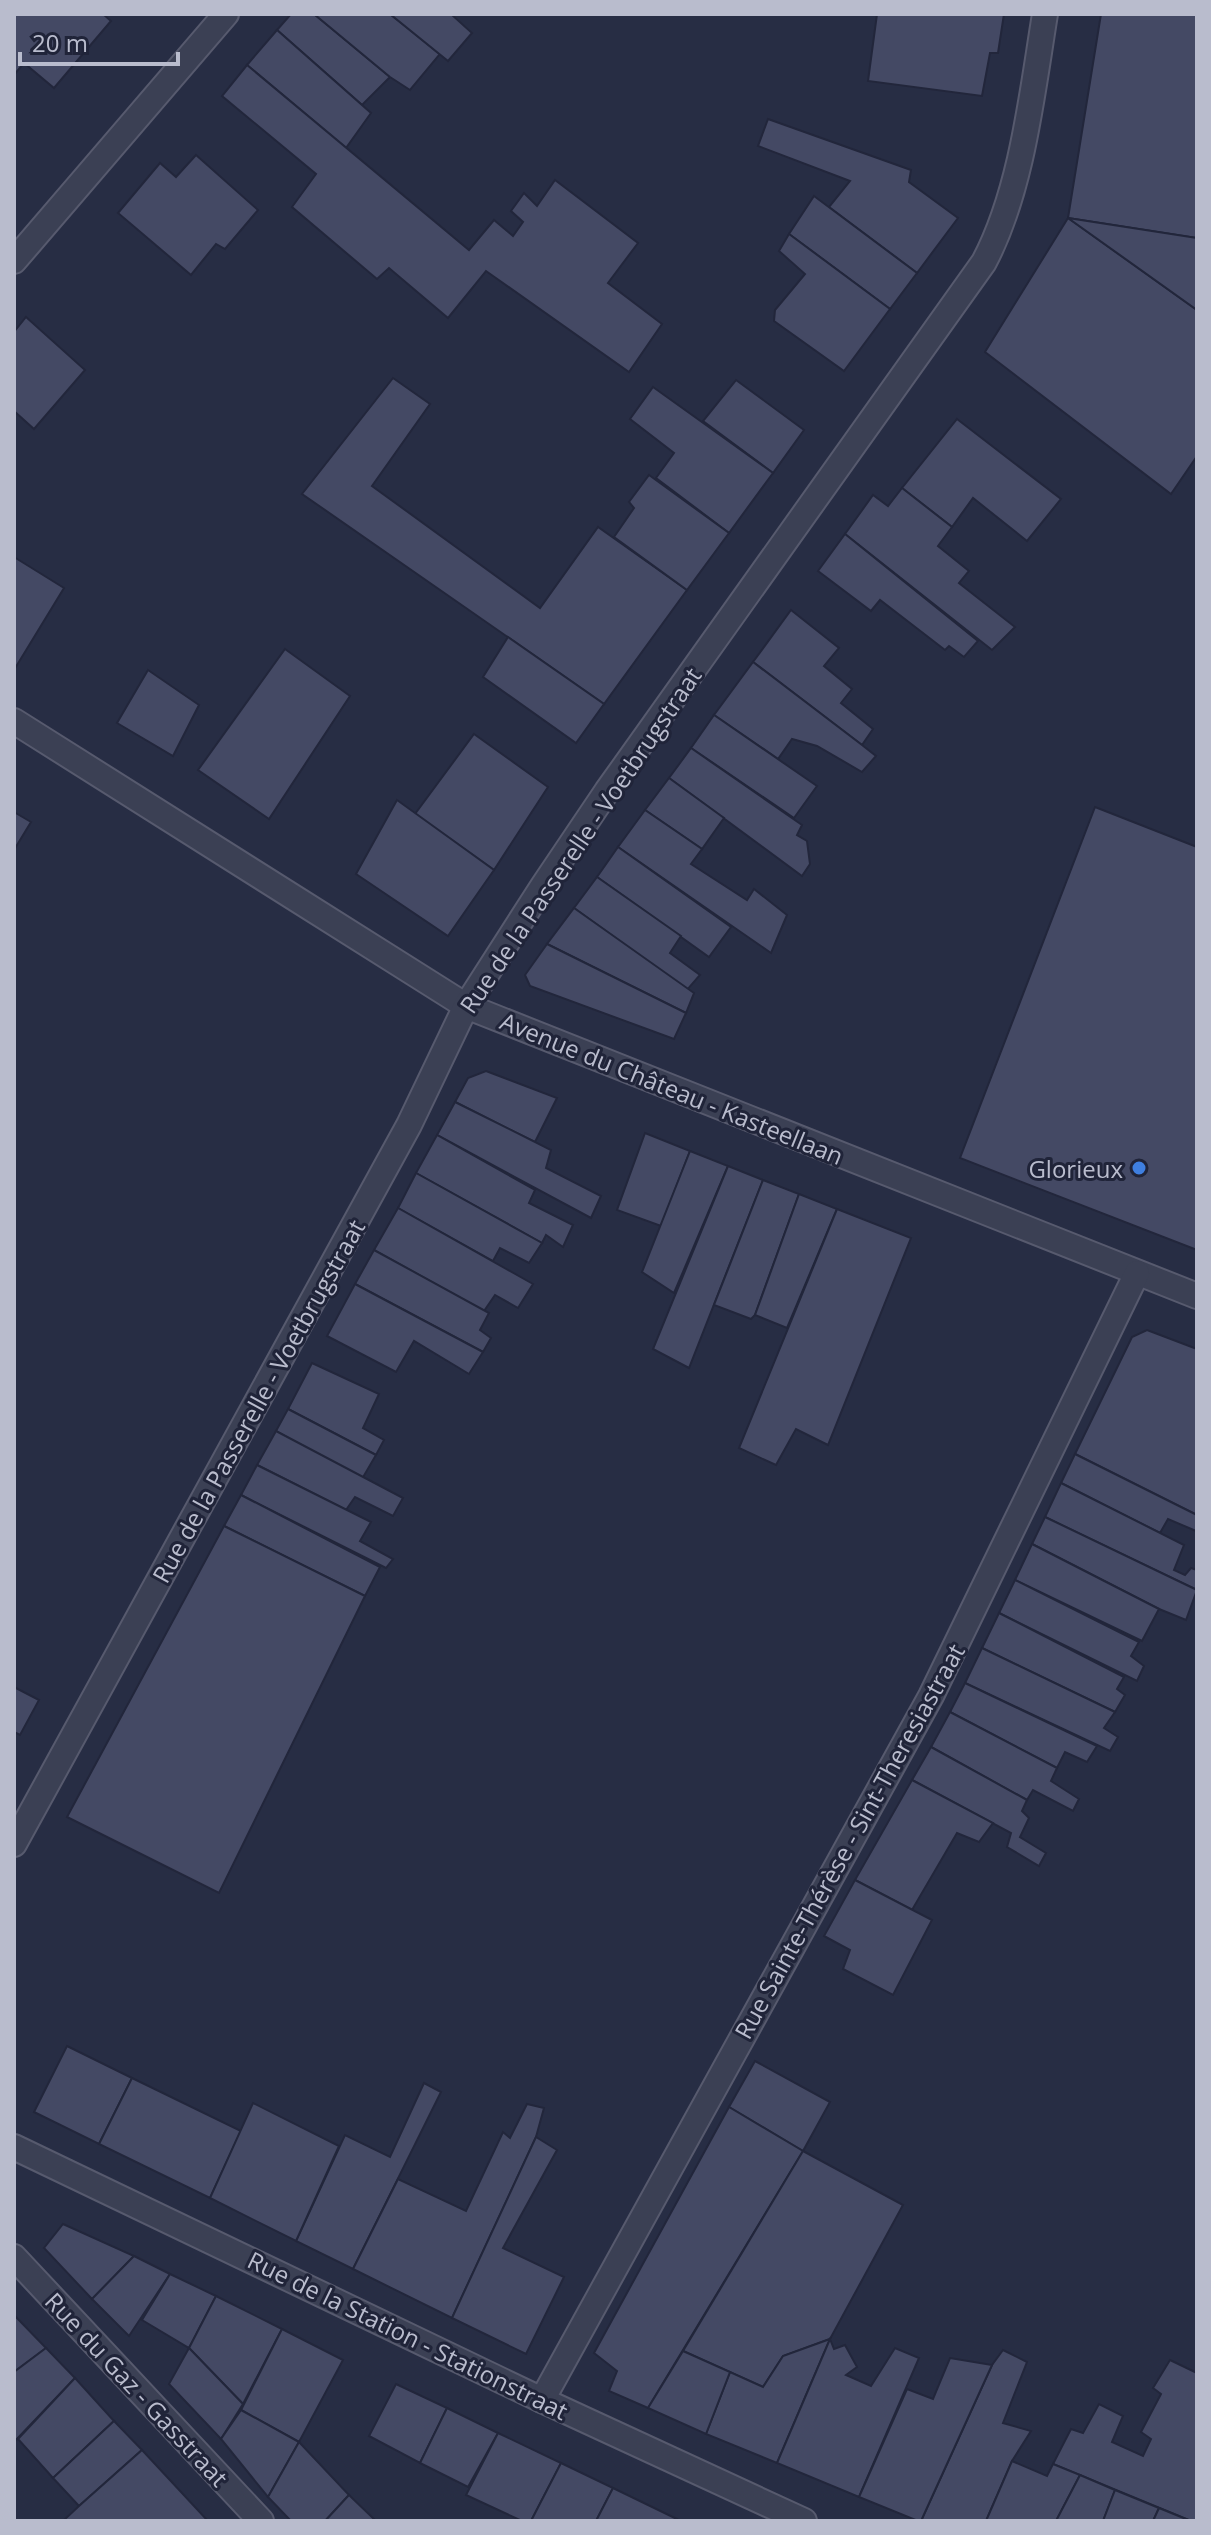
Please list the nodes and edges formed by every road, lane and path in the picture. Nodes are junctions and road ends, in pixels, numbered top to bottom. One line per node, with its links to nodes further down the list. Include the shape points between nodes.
1 (226, 14): 3 (street)
2 (1045, 14): 5 (street, Rue de la Passerelle - Voetbrugstraat, via 1029,115 999,233 984,262 607,791)
3 (14, 261)
4 (14, 721): 5 (street, Avenue du Château - Kasteellaan)
5 (466, 1006): 6 (street, Avenue du Château - Kasteellaan); 8 (street, Rue de la Passerelle - Voetbrugstraat, via 409,1125)
6 (1137, 1273): 7 (street, Avenue du Château - Kasteellaan); 11 (street, Rue Sainte-Thérèse - Sint-Theresiastraat, via 931,1696)
7 (1197, 1296)
8 (14, 1844)
9 (14, 2147): 11 (street, Rue de la Station - Stationstraat)
10 (14, 2257): 12 (street, Rue du Gaz - Gasstraat)
11 (542, 2400): 13 (street, Rue de la Station - Stationstraat)
12 (261, 2521)
13 (804, 2521)

